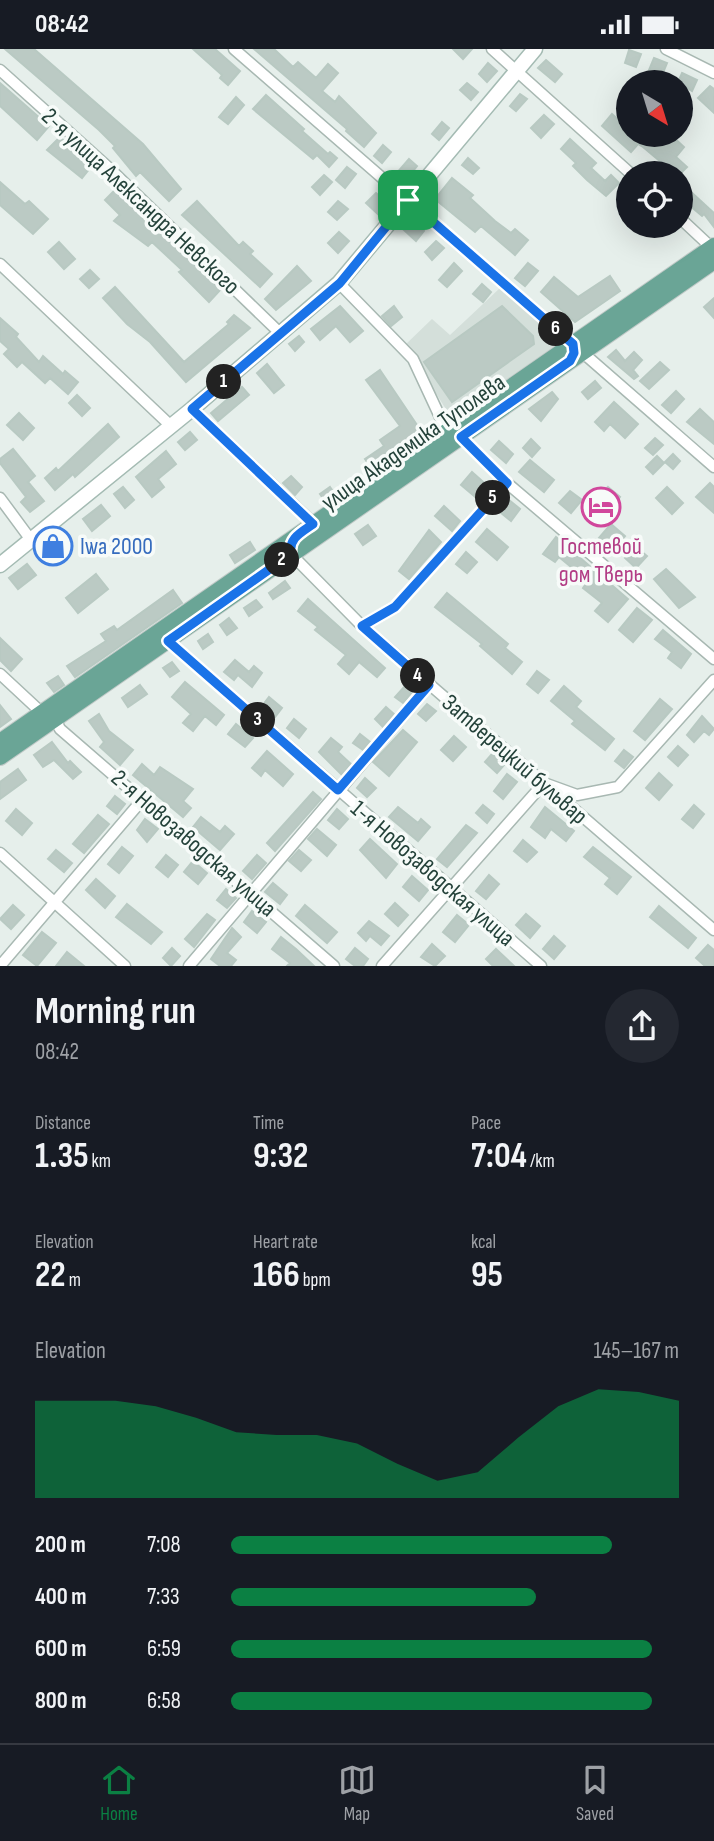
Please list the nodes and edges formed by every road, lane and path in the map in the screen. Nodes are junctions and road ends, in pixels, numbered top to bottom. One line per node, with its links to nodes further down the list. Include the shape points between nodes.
1 (234, 49): 9 (street)
2 (492, 49): 6 (street)
3 (535, 49): 6 (street)
4 (666, 49): 7 (street)
5 (0, 70): 14 (street, 2-я улица Александра Невского)
6 (516, 71): 8 (street); 9 (street)
7 (714, 73)
8 (617, 161)
9 (408, 200): 13 (street); 15 (street)
10 (693, 231): 11 (street)
11 (713, 252): 15 (main road, улица Академика Туполева)
12 (2, 270): 17 (street)
13 (340, 283): 14 (street); 18 (street, via 413,359)
14 (281, 334): 16 (street)
15 (575, 352): 18 (main road, улица Академика Туполева); 19 (street)
16 (192, 409): 17 (street); 22 (street)
17 (171, 426): 24 (street)
18 (454, 434): 20 (street); 22 (main road, улица Академика Туполева); 25 (main road, улица Академика Туполева)
19 (714, 467)
20 (507, 483): 27 (street, via 395,607); 29 (street)
21 (0, 498): 24 (street)
22 (313, 524): 23 (main road, улица Академика Туполева)
23 (295, 537): 25 (main road); 33 (main road, улица Академика Туполева, via 59,701)
24 (31, 540): 26 (street)
25 (291, 554): 27 (street, Затверецкий бульвар); 28 (main road, улица Академика Туполева)
26 (0, 565)
27 (362, 626): 32 (street, Затверецкий бульвар)
28 (168, 641): 33 (main road, улица Академика Туполева); 37 (street, 1-я Новозаводская улица)
29 (714, 659)
30 (0, 674): 33 (street, 2-я Новозаводская улица)
31 (714, 680): 36 (street, via 618,787 577,795)
32 (429, 685): 36 (street, Затверецкий бульвар); 37 (street)
33 (48, 716): 34 (main road, улица Академика Туполева); 35 (main road, via 37,731); 38 (street, 2-я Новозаводская улица)
34 (0, 742)
35 (0, 757)
36 (544, 783): 40 (street); 43 (street, Затверецкий бульвар)
37 (338, 790): 40 (street, 1-я Новозаводская улица); 41 (street)
38 (143, 799): 41 (street, 2-я Новозаводская улица); 42 (street)
39 (0, 853): 42 (street)
40 (452, 889): 48 (street); 49 (street, 1-я Новозаводская улица)
41 (252, 892): 46 (street); 47 (street, 2-я Новозаводская улица)
42 (54, 903): 44 (street); 45 (street)
43 (714, 930)
44 (0, 966)
45 (125, 966)
46 (189, 966)
47 (334, 966)
48 (382, 966)
49 (541, 966)

